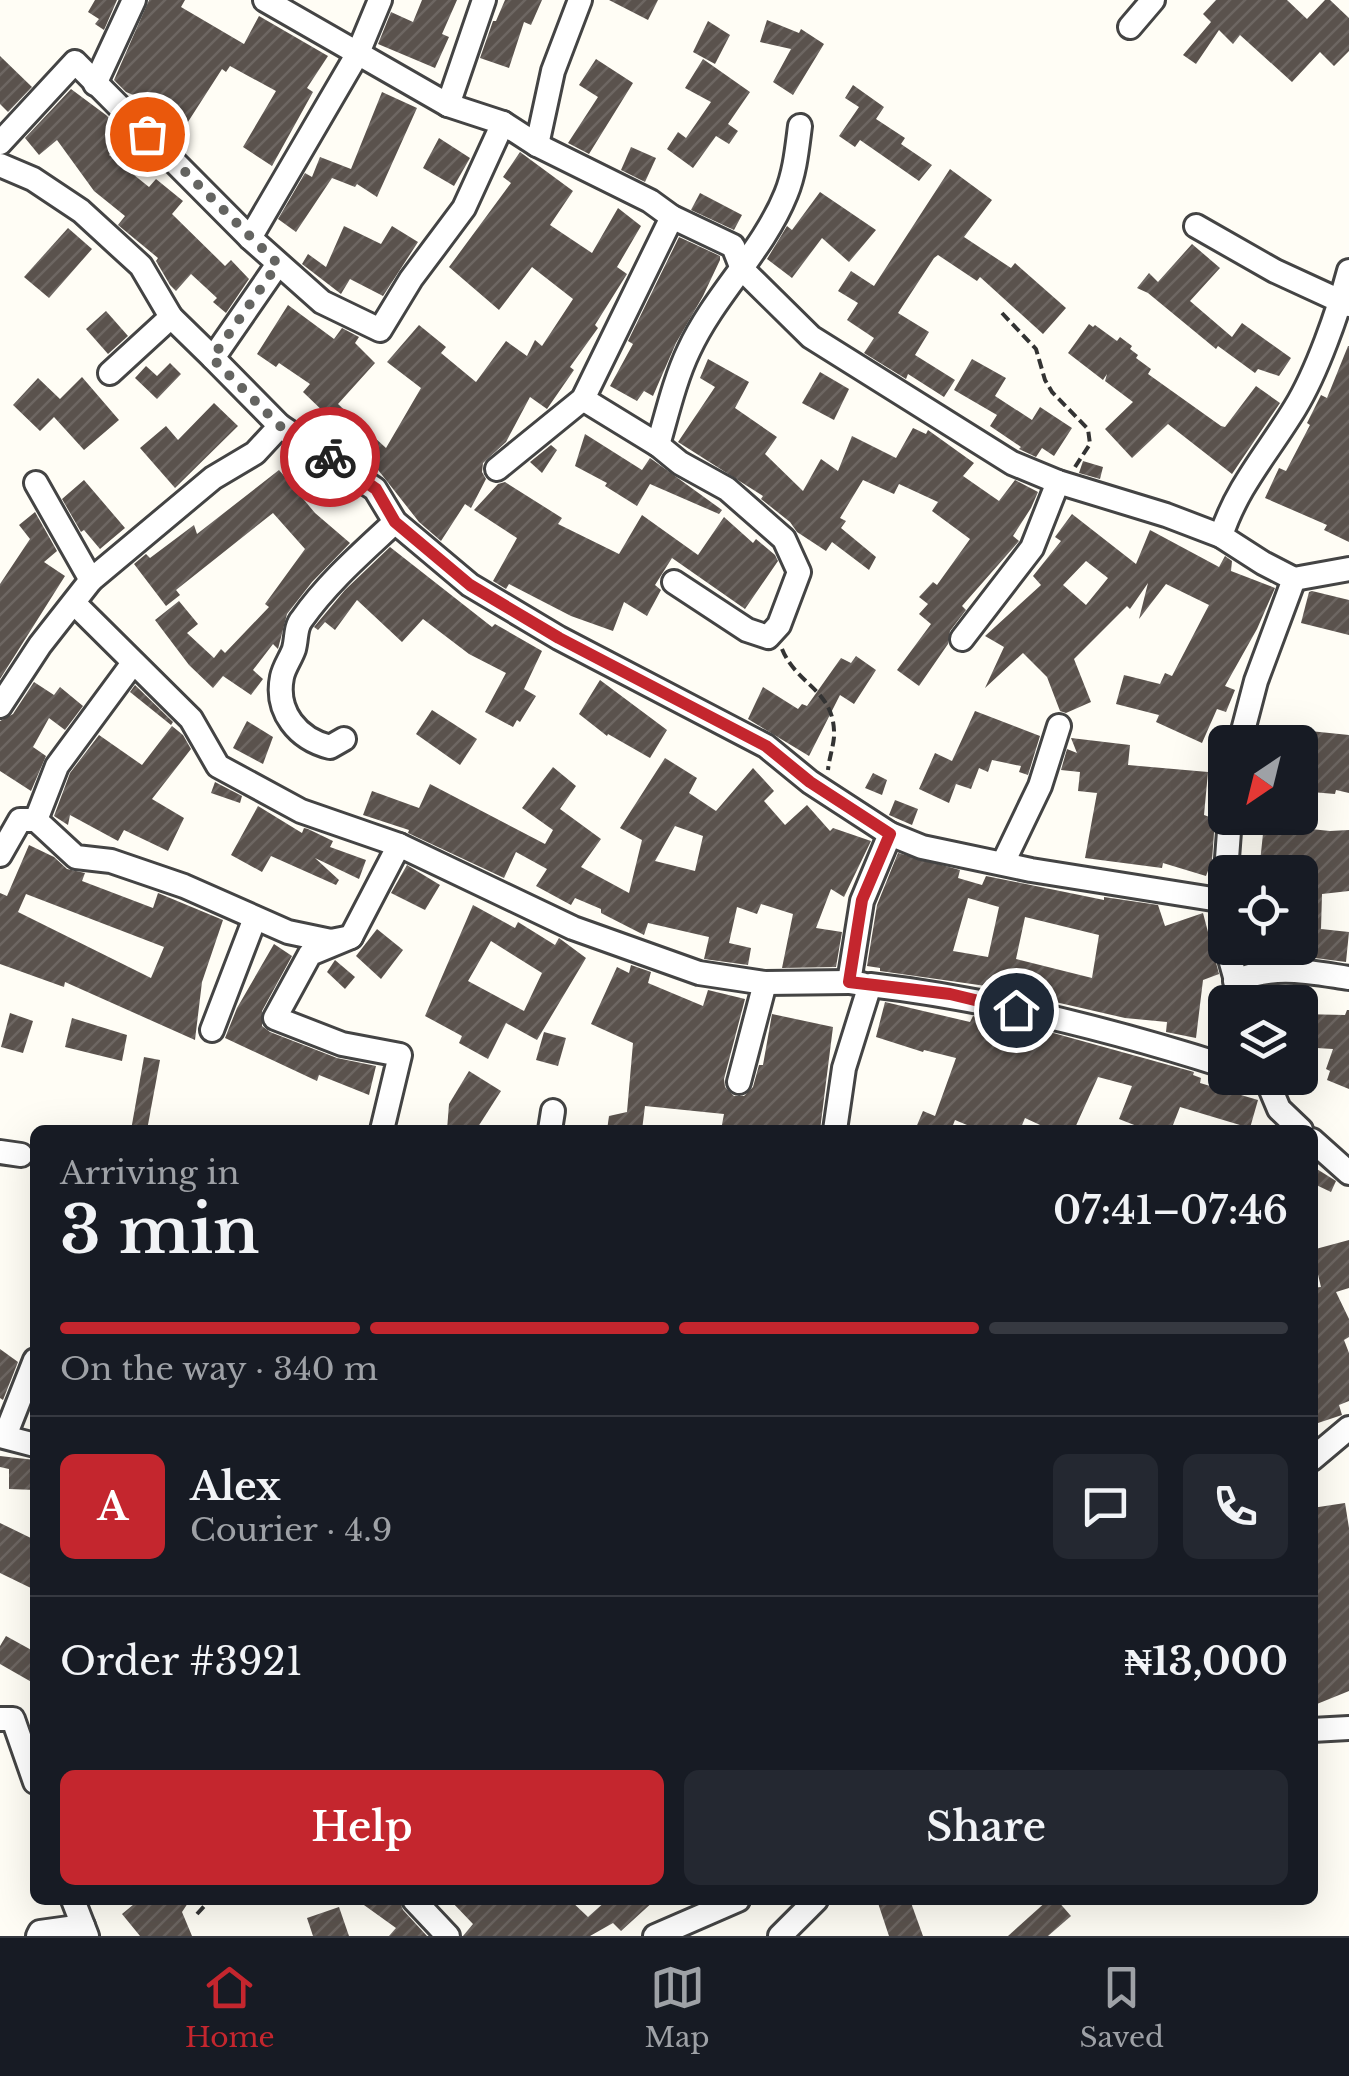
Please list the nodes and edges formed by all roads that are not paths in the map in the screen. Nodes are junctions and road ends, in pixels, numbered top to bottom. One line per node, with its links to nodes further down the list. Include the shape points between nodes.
1 (134, 0): 9 (street)
2 (265, 0): 8 (street)
3 (380, 0): 8 (street)
4 (484, 0): 10 (street)
5 (580, 0): 14 (street, via 553,72)
6 (1153, 0): 7 (street)
7 (1130, 27)
8 (358, 53): 10 (street); 18 (street)
9 (95, 84): 13 (street, via 76,62); 18 (street)
10 (448, 105): 11 (street)
11 (504, 124): 14 (street); 19 (street, via 464,208 380,330 322,302)
12 (800, 126): 20 (street, via 786,196)
13 (0, 142)
14 (537, 144): 16 (street)
15 (0, 165): 23 (street, via 81,212 141,266)
16 (672, 218): 20 (street, via 734,246); 26 (street)
17 (1196, 226): 22 (street)
18 (250, 238): 19 (street)
19 (278, 264): 24 (street)
20 (742, 270): 28 (street, via 688,352); 30 (street, via 811,337 1012,463)
21 (1349, 271): 22 (street)
22 (1345, 304): 33 (street, via 1297,404 1230,506)
23 (171, 317): 24 (street); 25 (street)
24 (212, 358): 27 (street)
25 (110, 373)
26 (583, 400): 28 (street); 29 (street)
27 (280, 426): 32 (street, via 376,489); 36 (street, via 255,453 212,478)
28 (658, 445): 37 (street, via 727,489 784,539 798,572 768,638)
29 (497, 469)
30 (1063, 483): 33 (street); 39 (street, via 1032,548)
31 (36, 484): 36 (street)
32 (395, 522): 44 (street, via 298,622 282,676 281,700 292,725 313,743); 46 (street, via 470,585 766,746)
33 (1221, 536): 35 (street)
34 (1349, 570): 35 (street)
35 (1294, 579): 42 (street)
36 (92, 580): 38 (street)
37 (674, 582)
38 (75, 604): 40 (street); 41 (street)
39 (962, 639)
40 (132, 663): 45 (street, via 57,766); 47 (street, via 191,718 218,766 301,811)
41 (0, 706)
42 (1244, 725)
43 (1059, 726): 49 (street, via 1040,786)
44 (344, 740)
45 (36, 820): 48 (street, via 20,820); 51 (street, via 76,856 112,861)
46 (890, 834): 49 (street, via 922,848); 55 (street, via 862,900)
47 (399, 845): 52 (street); 54 (street, via 573,928 699,973)
48 (0, 855)
49 (1003, 863): 50 (street)
50 (1208, 898)
51 (255, 918): 52 (street, via 331,942); 57 (street)
52 (351, 937): 61 (street, via 310,954 275,1018 342,1044 400,1056)
53 (1349, 978): 56 (street, via 1258,972)
54 (765, 983): 55 (street); 59 (street)
55 (860, 983): 58 (street, via 950,994); 62 (street)
56 (1245, 985)
57 (212, 1030)
58 (1208, 1061)
59 (739, 1082)
60 (1272, 1095): 63 (street)
61 (383, 1125)
62 (841, 1125)
63 (1295, 1125)
64 (1318, 1146): 65 (street)
65 (1349, 1173)
66 (30, 1372): 68 (street)
67 (1346, 1433): 70 (street); 71 (street)
68 (2, 1436): 69 (street)
69 (30, 1444)
70 (1318, 1454)
71 (1349, 1460)
72 (16, 1718): 75 (street)
73 (1349, 1728): 74 (street)
74 (1318, 1730)
75 (30, 1765)
76 (74, 1905): 80 (street)
77 (419, 1905): 82 (street)
78 (720, 1905): 83 (street)
79 (811, 1905): 84 (street)
80 (85, 1931): 81 (street)
81 (38, 1936)
82 (448, 1936)
83 (655, 1936)
84 (780, 1936)

